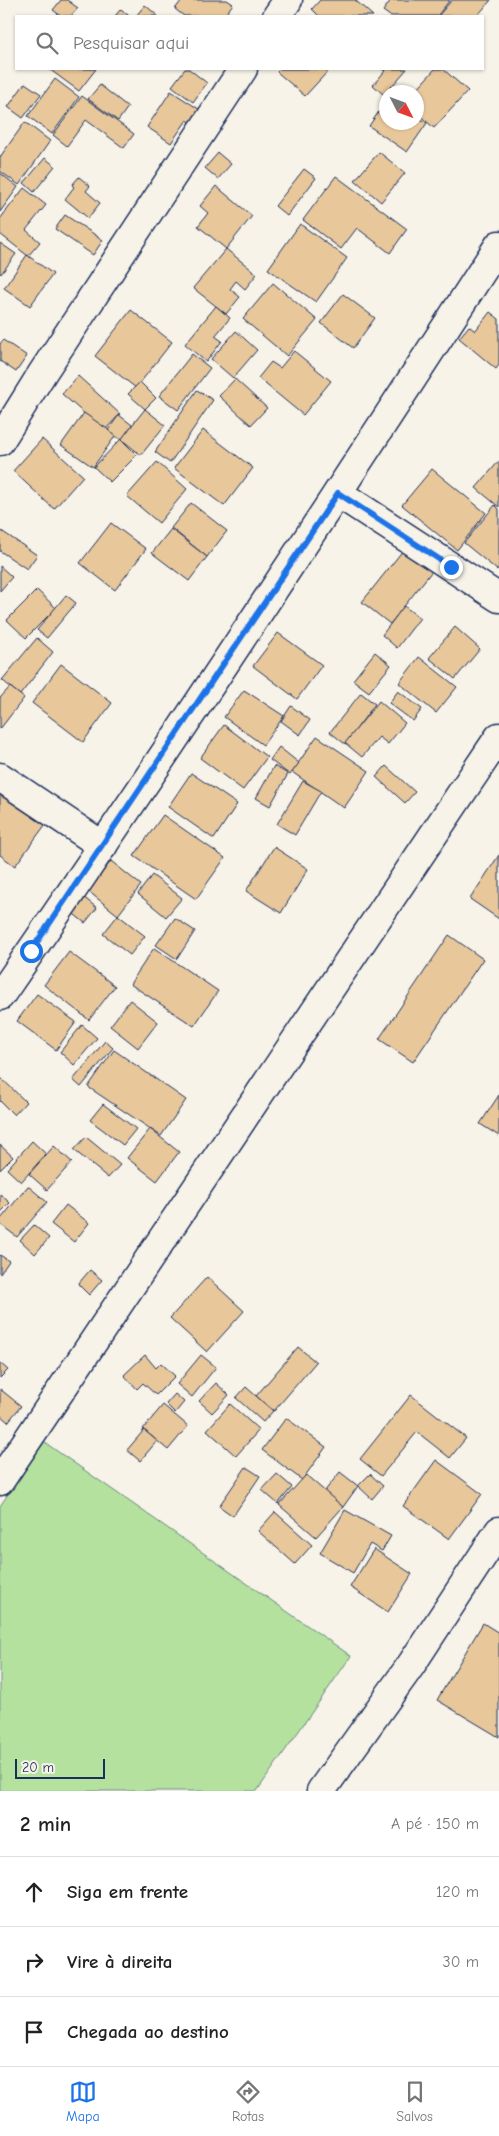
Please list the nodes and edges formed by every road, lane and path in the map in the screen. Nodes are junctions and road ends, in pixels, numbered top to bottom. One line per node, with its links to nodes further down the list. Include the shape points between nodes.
1 (288, 0): 2 (street)
2 (278, 15)
3 (241, 70): 5 (street)
4 (499, 245): 6 (street)
5 (0, 441)
6 (338, 493): 7 (street); 10 (street)
7 (499, 598)
8 (499, 737): 12 (street)
9 (0, 778): 10 (street)
10 (103, 846): 11 (street)
11 (0, 996)
12 (0, 1481)
13 (499, 1532): 14 (street, via 411,1665)
14 (321, 1791)

